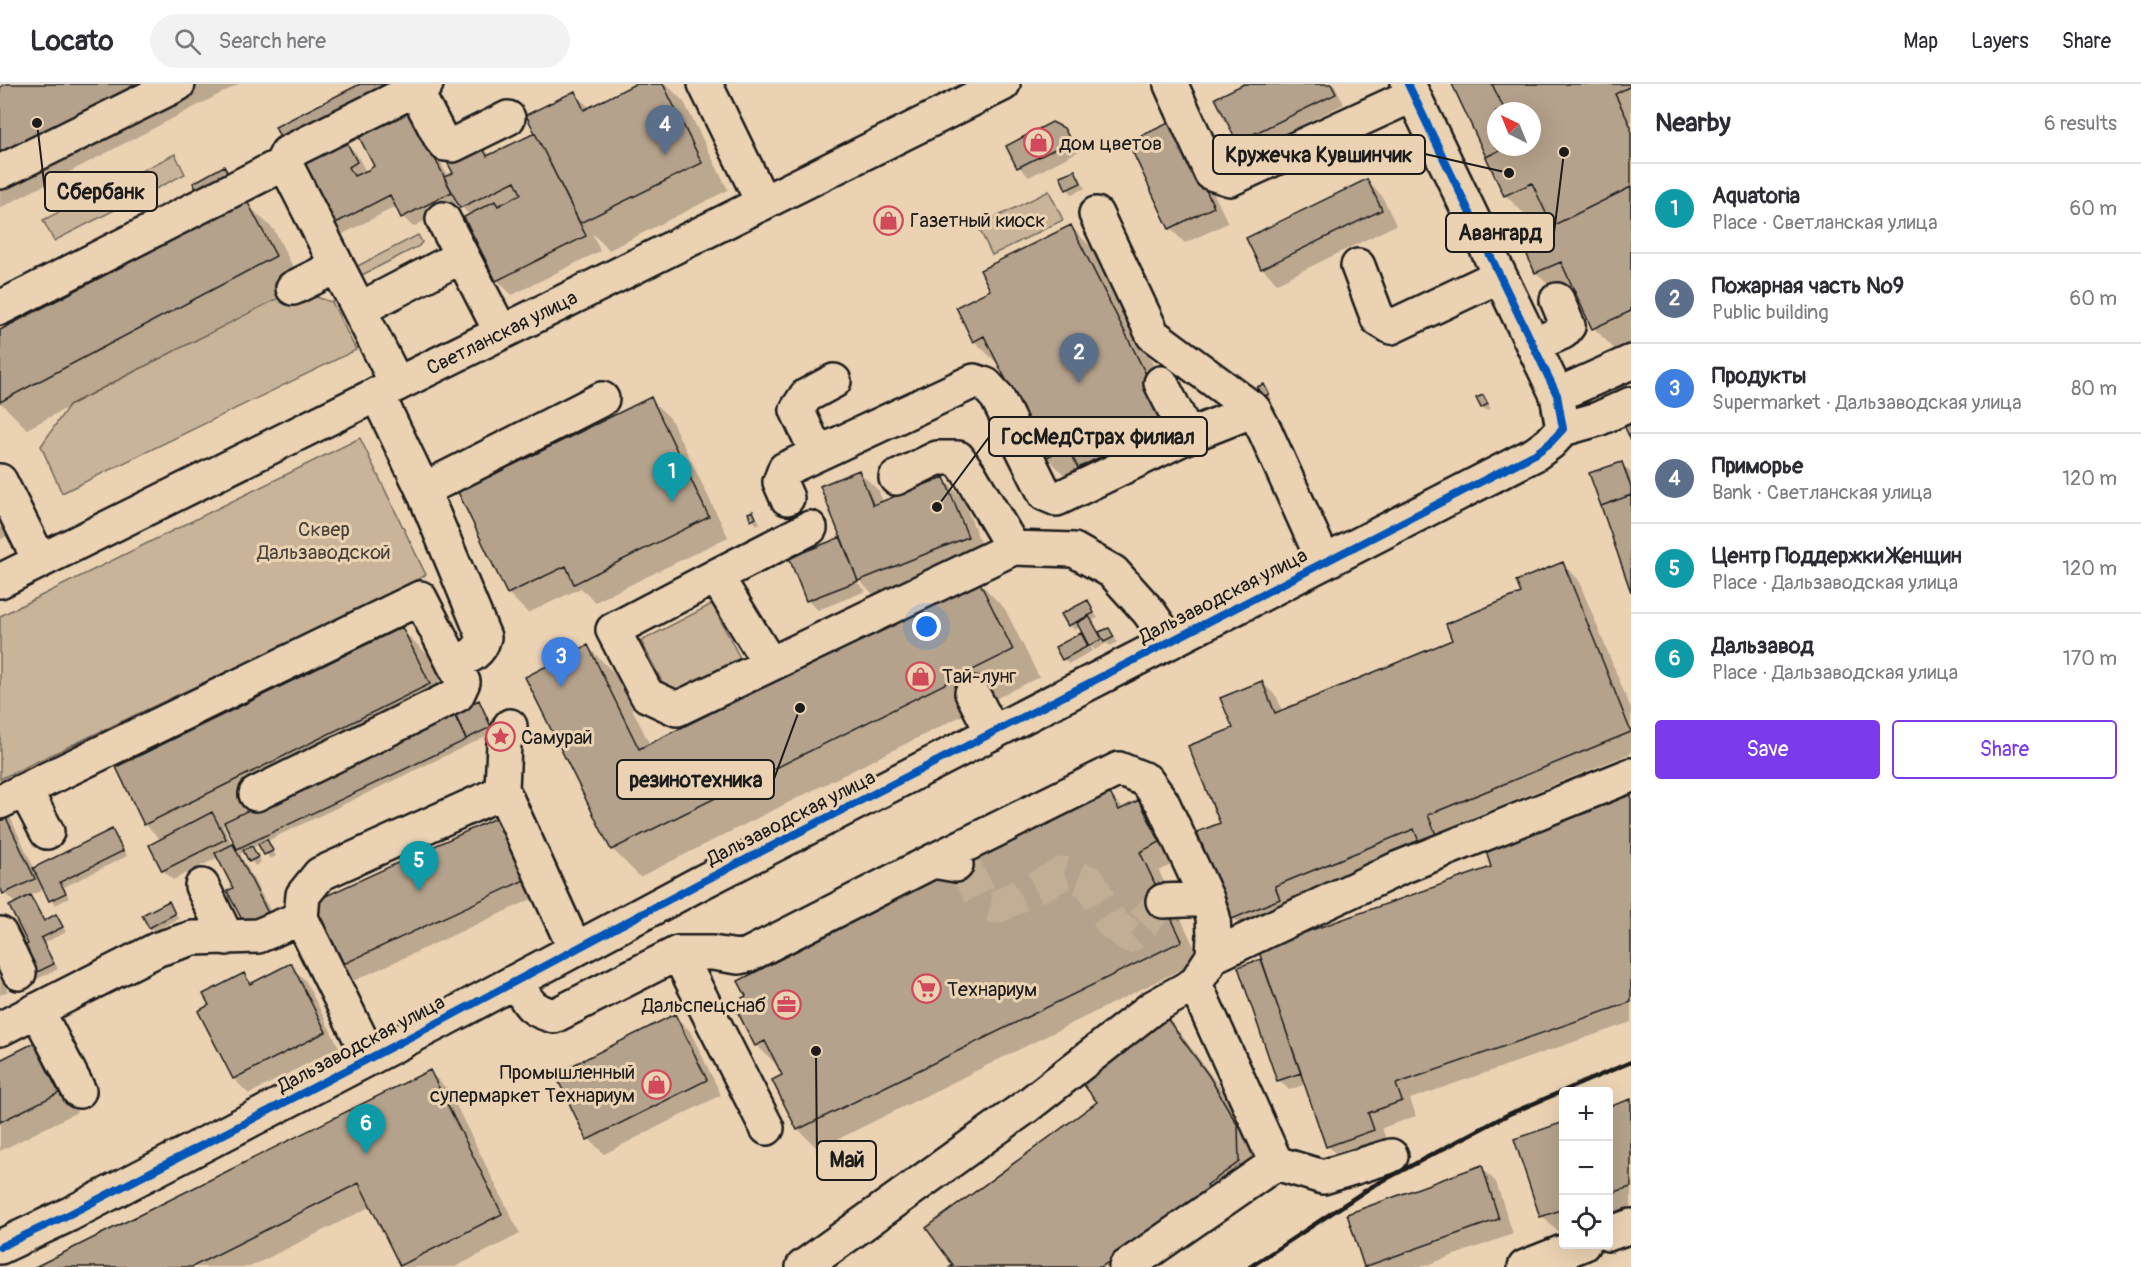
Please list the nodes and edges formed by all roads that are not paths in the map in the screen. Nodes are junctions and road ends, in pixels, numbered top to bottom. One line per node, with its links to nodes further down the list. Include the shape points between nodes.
1 (178, 84): 9 (street)
2 (705, 84): 10 (street)
3 (1003, 84): 10 (street, Светланская улица)
4 (1171, 85): 6 (street, via 1211,173 1230,179)
5 (421, 87): 7 (street, via 445,144 453,145); 8 (street, via 287,153)
6 (1410, 90): 16 (street)
7 (508, 118)
8 (285, 163): 14 (street); 19 (street)
9 (0, 172)
10 (763, 203): 21 (street, Светланская улица)
11 (1096, 214): 30 (street, via 1153,335)
12 (443, 219): 13 (street)
13 (462, 256): 20 (street); 21 (street)
14 (337, 266): 17 (street); 20 (street)
15 (1358, 266): 16 (street, via 1378,319 1391,327)
16 (1499, 276): 22 (street)
17 (293, 288)
18 (1557, 300): 22 (street, via 1568,326)
19 (0, 308)
20 (360, 309): 26 (street)
21 (501, 332): 26 (street, Светланская улица)
22 (1533, 345): 27 (street)
23 (1631, 362): 27 (street)
24 (834, 381): 33 (street, via 806,396 797,410)
25 (1161, 383): 32 (street)
26 (387, 389): 36 (street); 40 (street, Светланская улица)
27 (1557, 395): 31 (street)
28 (602, 399): 36 (street)
29 (1631, 404): 31 (street)
30 (1254, 410): 32 (street); 41 (street)
31 (1563, 429): 41 (street, Дальзаводская улица, via 1535,454)
32 (1188, 436): 33 (street, via 1057,499 1045,494 997,397 986,385 974,381)
33 (817, 453): 37 (street, via 785,469 780,482)
34 (896, 478): 39 (street, via 937,458 958,458)
35 (0, 481): 40 (street)
36 (423, 490): 45 (street, via 484,637 482,648)
37 (787, 498)
38 (810, 528): 42 (street)
39 (1013, 548): 44 (street, via 1074,550 1113,572); 46 (street)
40 (40, 561): 43 (street, Светланская улица)
41 (1324, 562): 44 (street, Дальзаводская улица)
42 (717, 576): 46 (street); 46 (street, via 613,630 647,696 677,709)
43 (0, 581)
44 (1170, 642): 49 (street, Дальзаводская улица)
45 (453, 663): 52 (street, via 463,682 457,695); 53 (street, via 420,598)
46 (770, 664)
47 (972, 693): 49 (street)
48 (510, 726): 51 (street, via 504,744)
49 (993, 733): 61 (street, Дальзаводская улица)
50 (1631, 775): 63 (street, via 1400,868)
51 (502, 789): 58 (street, via 320,874 303,895); 61 (street)
52 (256, 794)
53 (13, 796): 54 (street)
54 (47, 832)
55 (202, 886): 60 (street)
56 (1207, 899): 57 (street); 62 (street, via 1162,802 1146,780 1119,769 948,863 748,955); 63 (street, via 1213,917)
57 (1163, 901)
58 (301, 918): 60 (street, via 258,936); 69 (street)
59 (0, 934): 64 (street)
60 (227, 938): 67 (street, via 193,938 158,950)
61 (575, 949): 65 (street, Дальзаводская улица)
62 (678, 953): 65 (street, via 554,1016 531,1007); 71 (street)
63 (1213, 956): 66 (street)
64 (19, 973)
65 (516, 981): 69 (street, Дальзаводская улица)
66 (1195, 984): 73 (street); 78 (street, via 1152,1008 1027,1106)
67 (38, 1010): 68 (street); 70 (street)
68 (0, 1029)
69 (370, 1058): 76 (street, Дальзаводская улица)
70 (79, 1092)
71 (766, 1128)
72 (1391, 1156): 73 (street, via 1323,1177)
73 (1276, 1163): 79 (street)
74 (1631, 1226): 75 (street)
75 (1613, 1232)
76 (0, 1247)
77 (1572, 1249): 80 (street)
78 (803, 1267)
79 (1126, 1267)
80 (1525, 1267)

